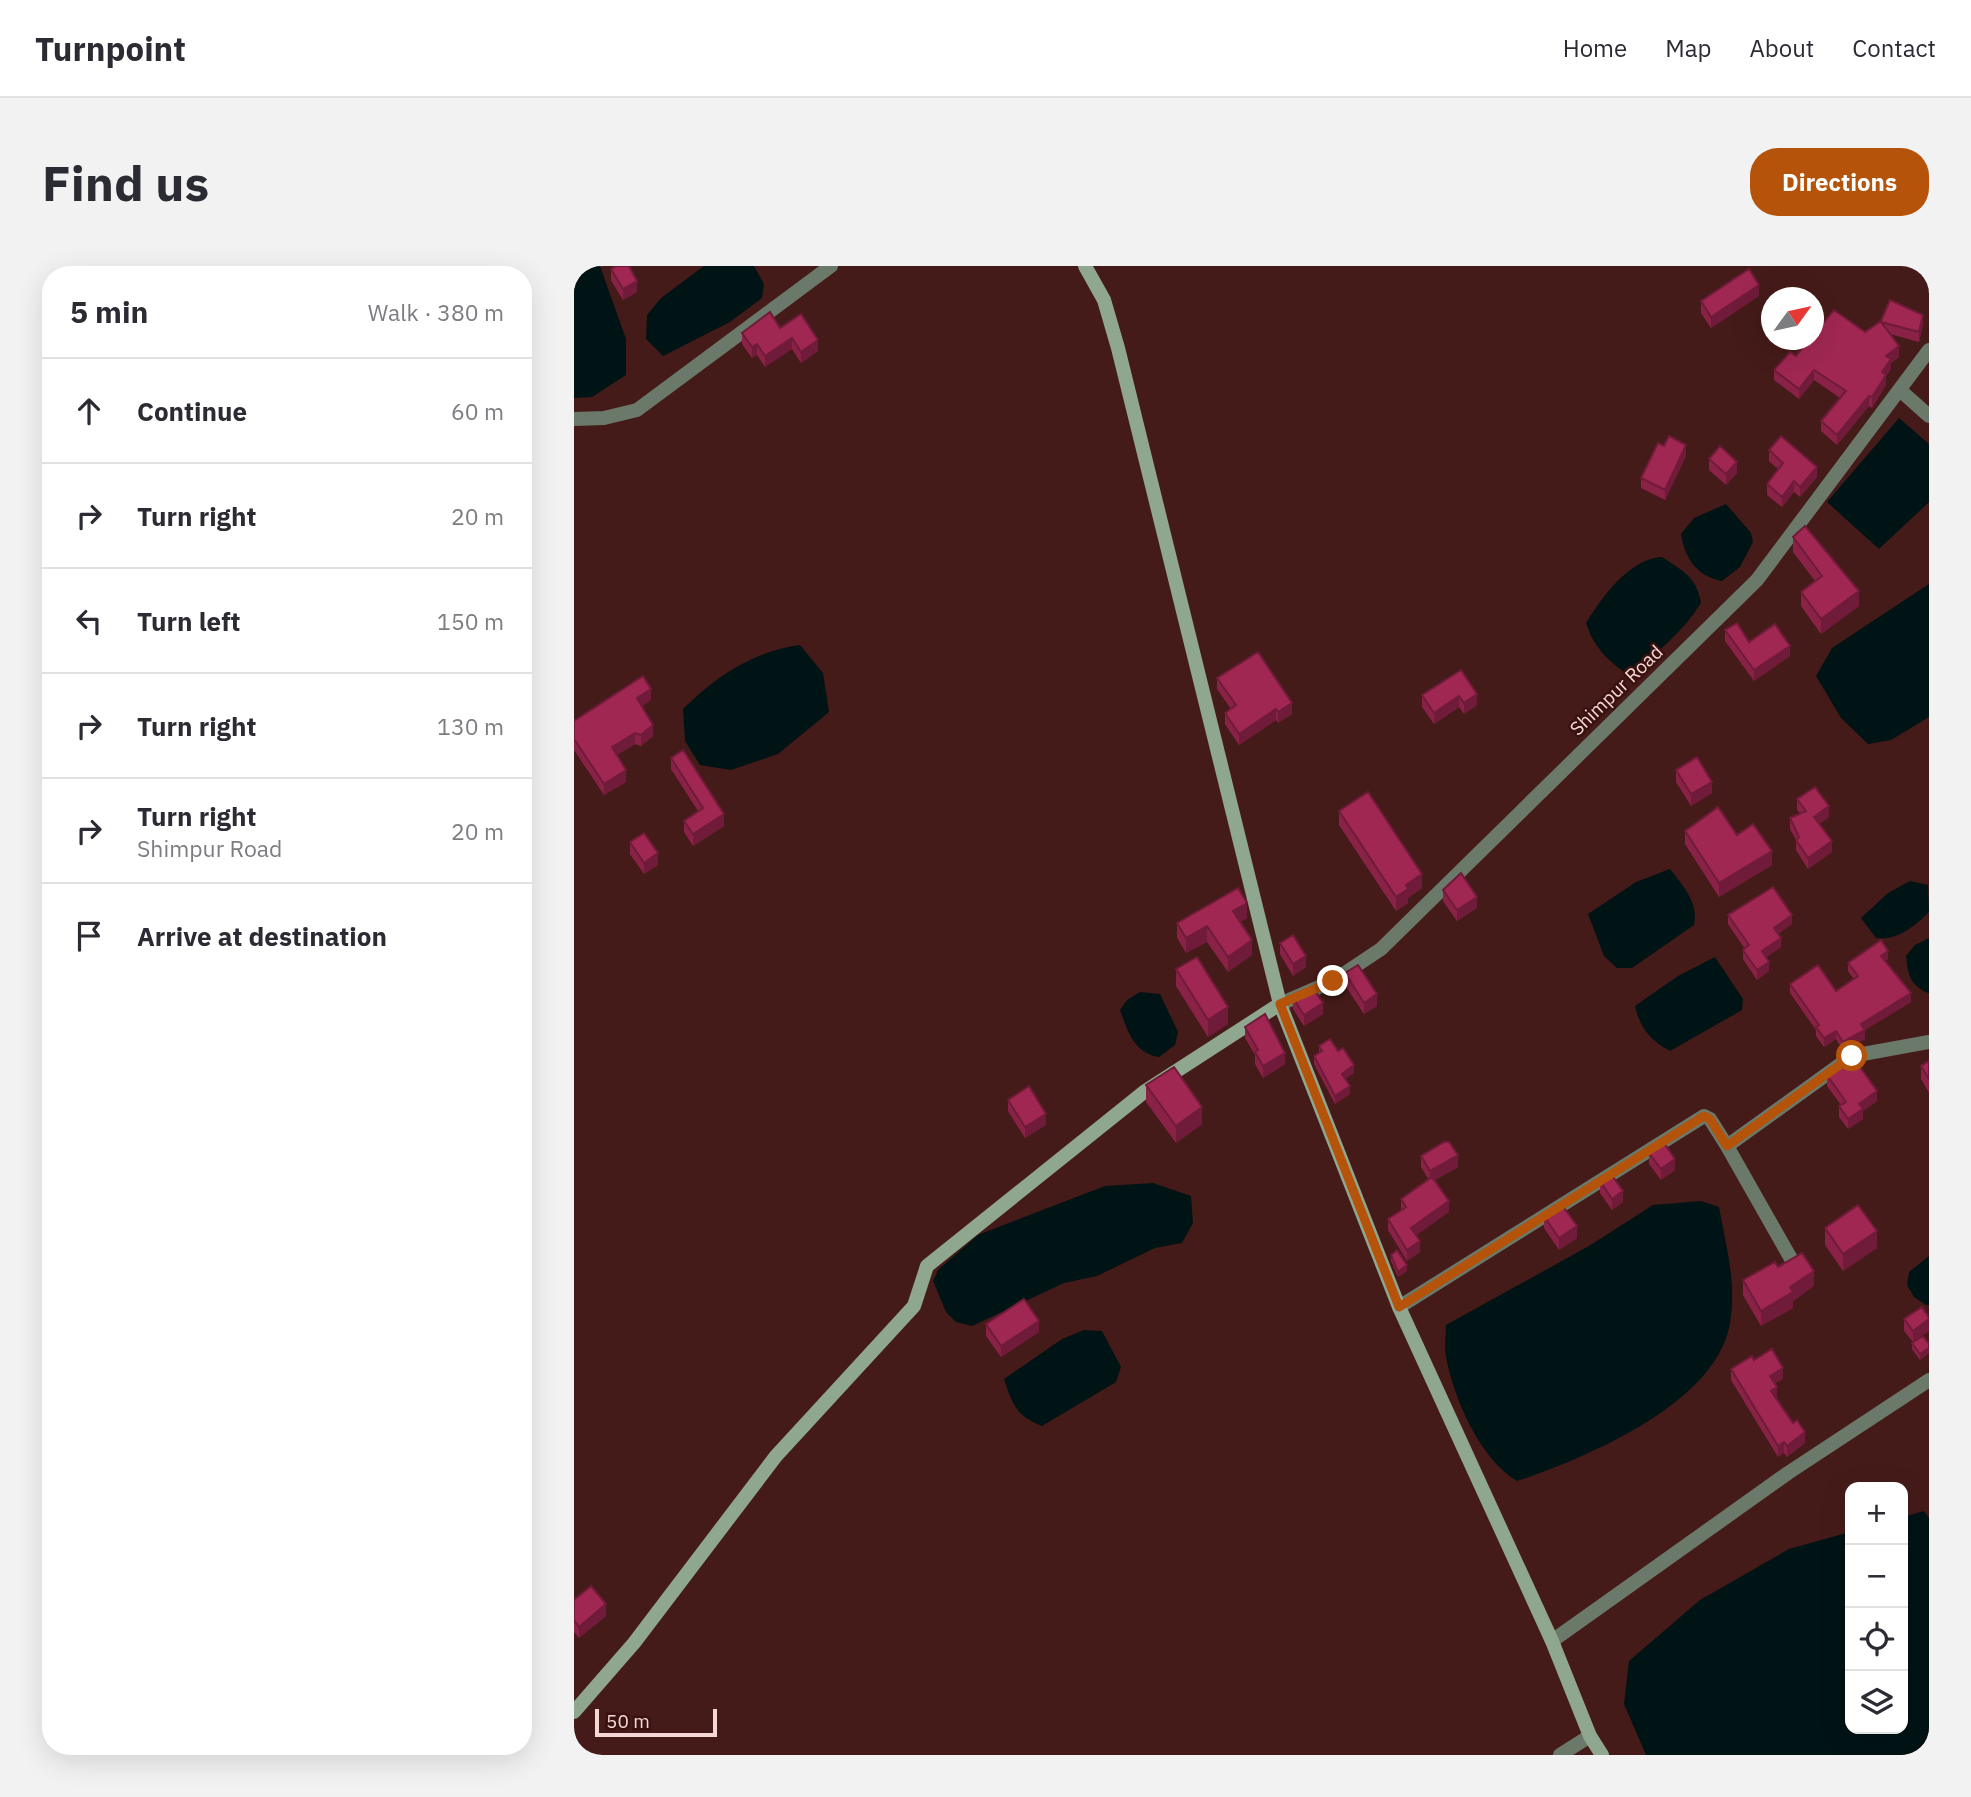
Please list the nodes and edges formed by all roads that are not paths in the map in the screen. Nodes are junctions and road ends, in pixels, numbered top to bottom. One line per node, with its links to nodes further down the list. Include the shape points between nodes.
1 (831, 266): 6 (street, via 637,410)
2 (1085, 266): 7 (street, via 1104,300 1118,348)
3 (1929, 350): 4 (street, Shimpur Road)
4 (1901, 391): 5 (street); 7 (street, Shimpur Road, via 1757,580 1381,949 1333,981)
5 (1929, 416)
6 (574, 419)
7 (1280, 1004): 11 (street); 14 (street, via 1144,1091 927,1266 914,1306 776,1456 634,1643)
8 (1929, 1042): 9 (street, via 1852,1056)
9 (1727, 1146): 10 (street); 11 (street, via 1704,1116)
10 (1794, 1264)
11 (1399, 1307): 13 (street)
12 (1929, 1380): 13 (street, via 1788,1473)
13 (1552, 1642): 15 (street)
14 (574, 1712)
15 (1590, 1736): 16 (street); 17 (street)
16 (1560, 1755)
17 (1602, 1755)

